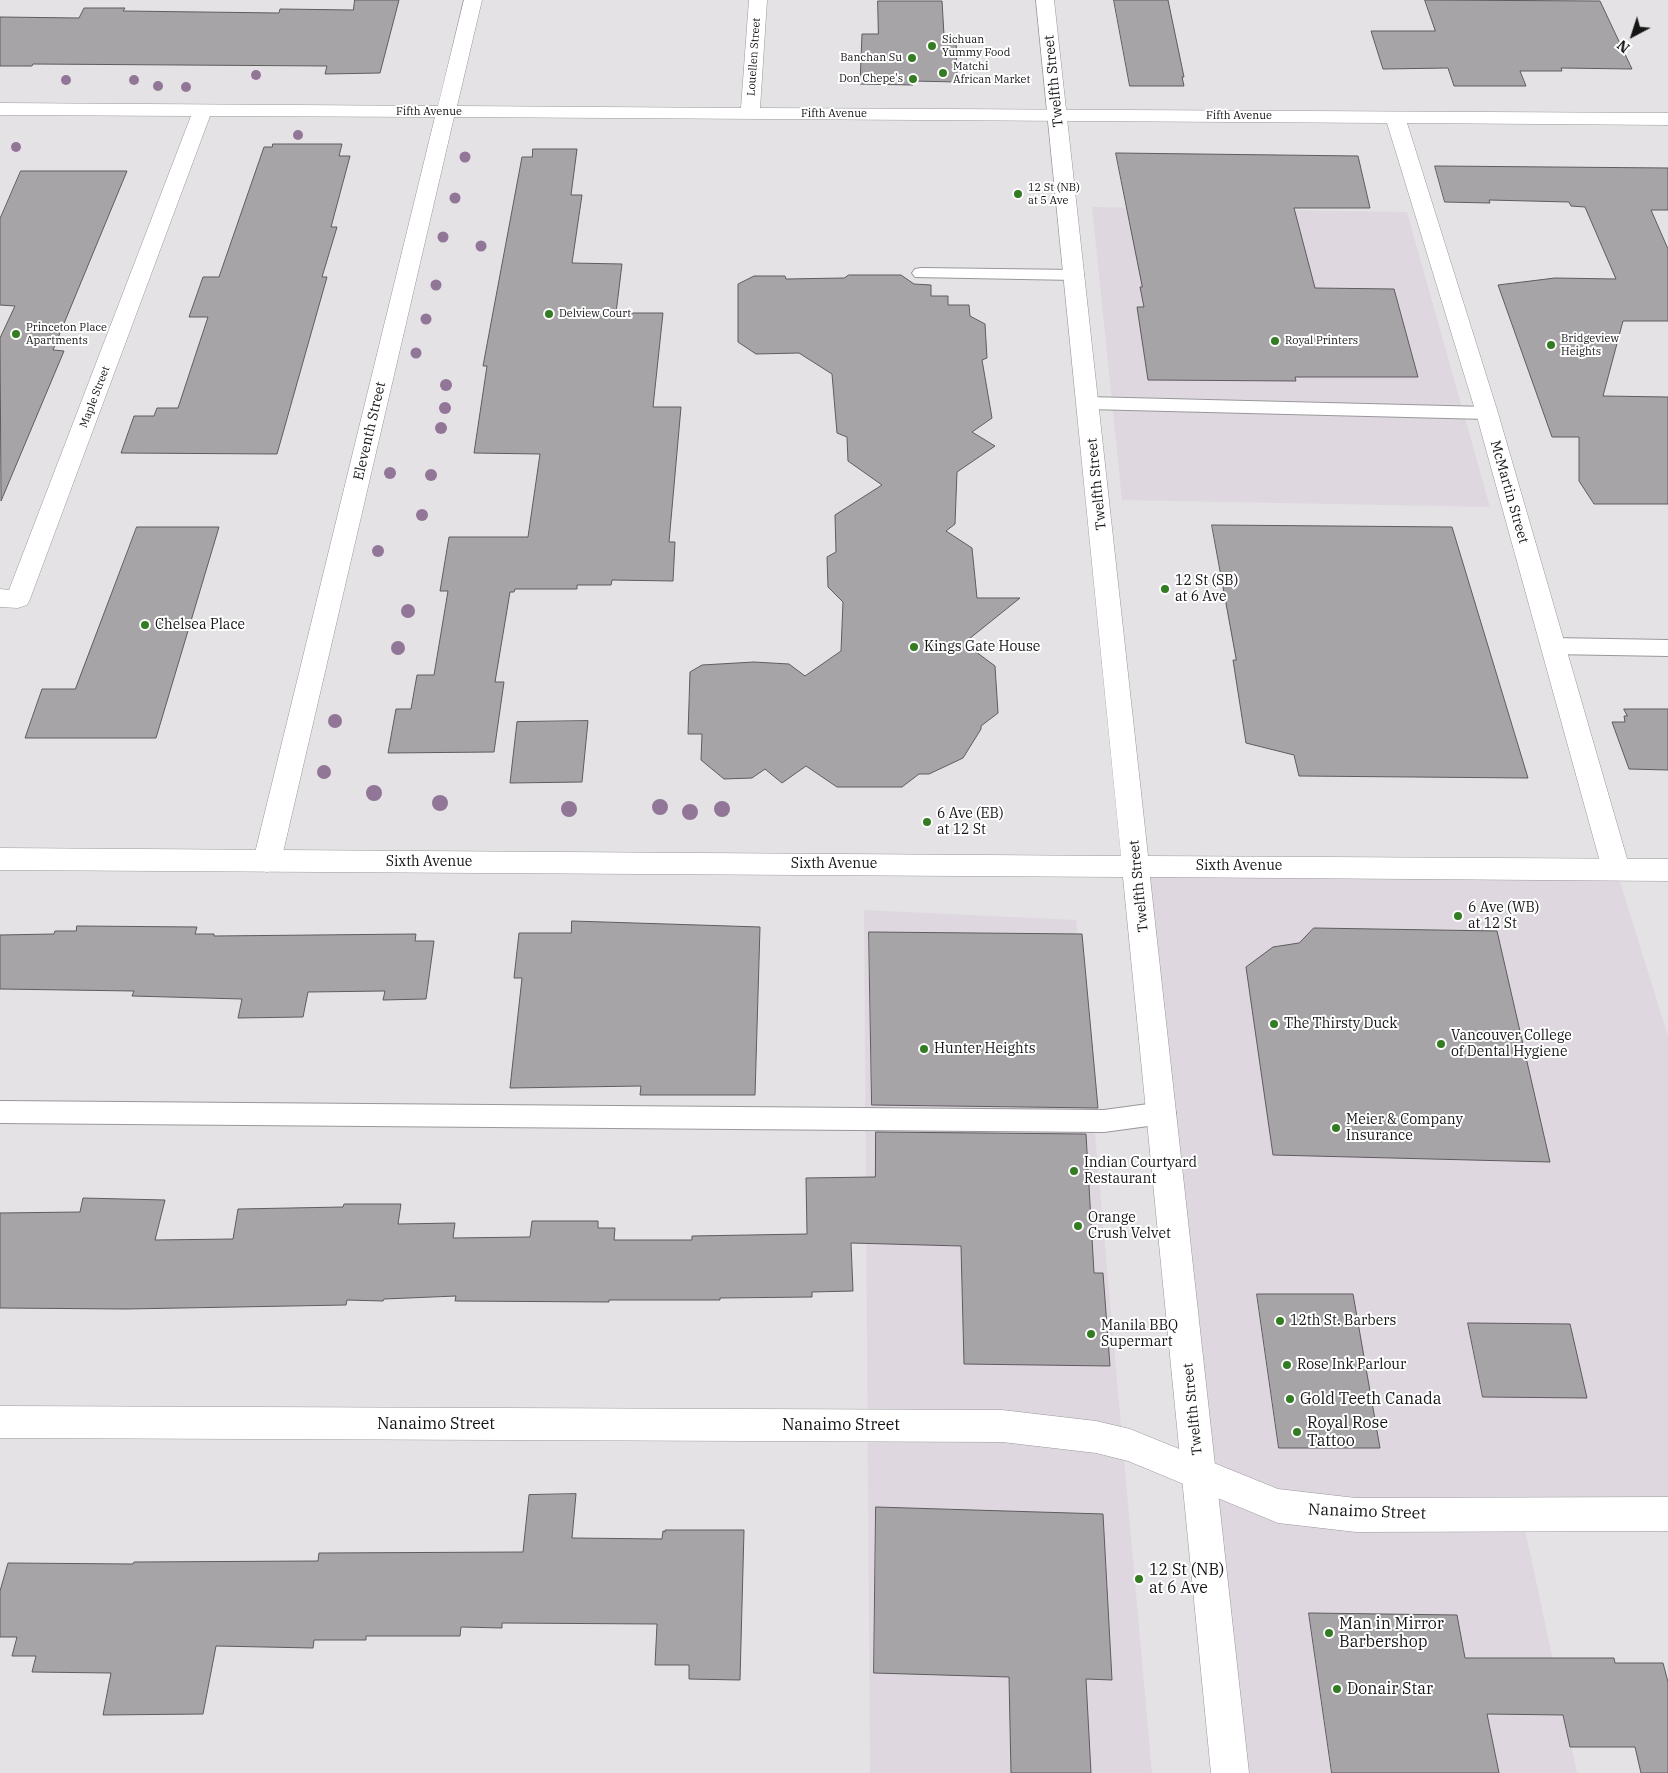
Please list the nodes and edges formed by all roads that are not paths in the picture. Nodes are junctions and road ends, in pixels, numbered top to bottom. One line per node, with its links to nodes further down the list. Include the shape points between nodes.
1 (473, 0): 6 (street, Eleventh Street)
2 (758, 0): 7 (street, Louellen Street)
3 (1045, 0): 8 (street, Twelfth Street)
4 (0, 109): 5 (street, Fifth Avenue)
5 (203, 110): 6 (street, Fifth Avenue); 15 (street, Maple Street)
6 (446, 112): 7 (street, Fifth Avenue); 19 (street, Eleventh Street)
7 (750, 113): 8 (street, Fifth Avenue)
8 (1058, 115): 9 (street, Fifth Avenue); 12 (street, Twelfth Street)
9 (1395, 117): 10 (street, Fifth Avenue); 14 (street, McMartin Street)
10 (1668, 119)
11 (921, 273): 12 (lane)
12 (1075, 275): 13 (street, Twelfth Street)
13 (1088, 403): 14 (lane); 20 (street, Twelfth Street)
14 (1486, 413): 16 (street, McMartin Street)
15 (9, 599)
16 (1552, 646): 17 (lane); 21 (street, McMartin Street)
17 (1668, 648)
18 (0, 859): 19 (street, Sixth Avenue)
19 (267, 862): 20 (street, Sixth Avenue)
20 (1137, 866): 21 (street, Sixth Avenue); 24 (street, Twelfth Street)
21 (1616, 870): 22 (street, Sixth Avenue)
22 (1668, 870)
23 (0, 1112): 24 (lane, via 1096,1121)
24 (1163, 1113): 26 (street, Twelfth Street)
25 (0, 1422): 26 (street, Nanaimo Street, via 1002,1426 1096,1437 1130,1445)
26 (1200, 1476): 27 (street, Nanaimo Street, via 1278,1506 1356,1515); 28 (street, Twelfth Street)
27 (1668, 1514)
28 (1230, 1773)

